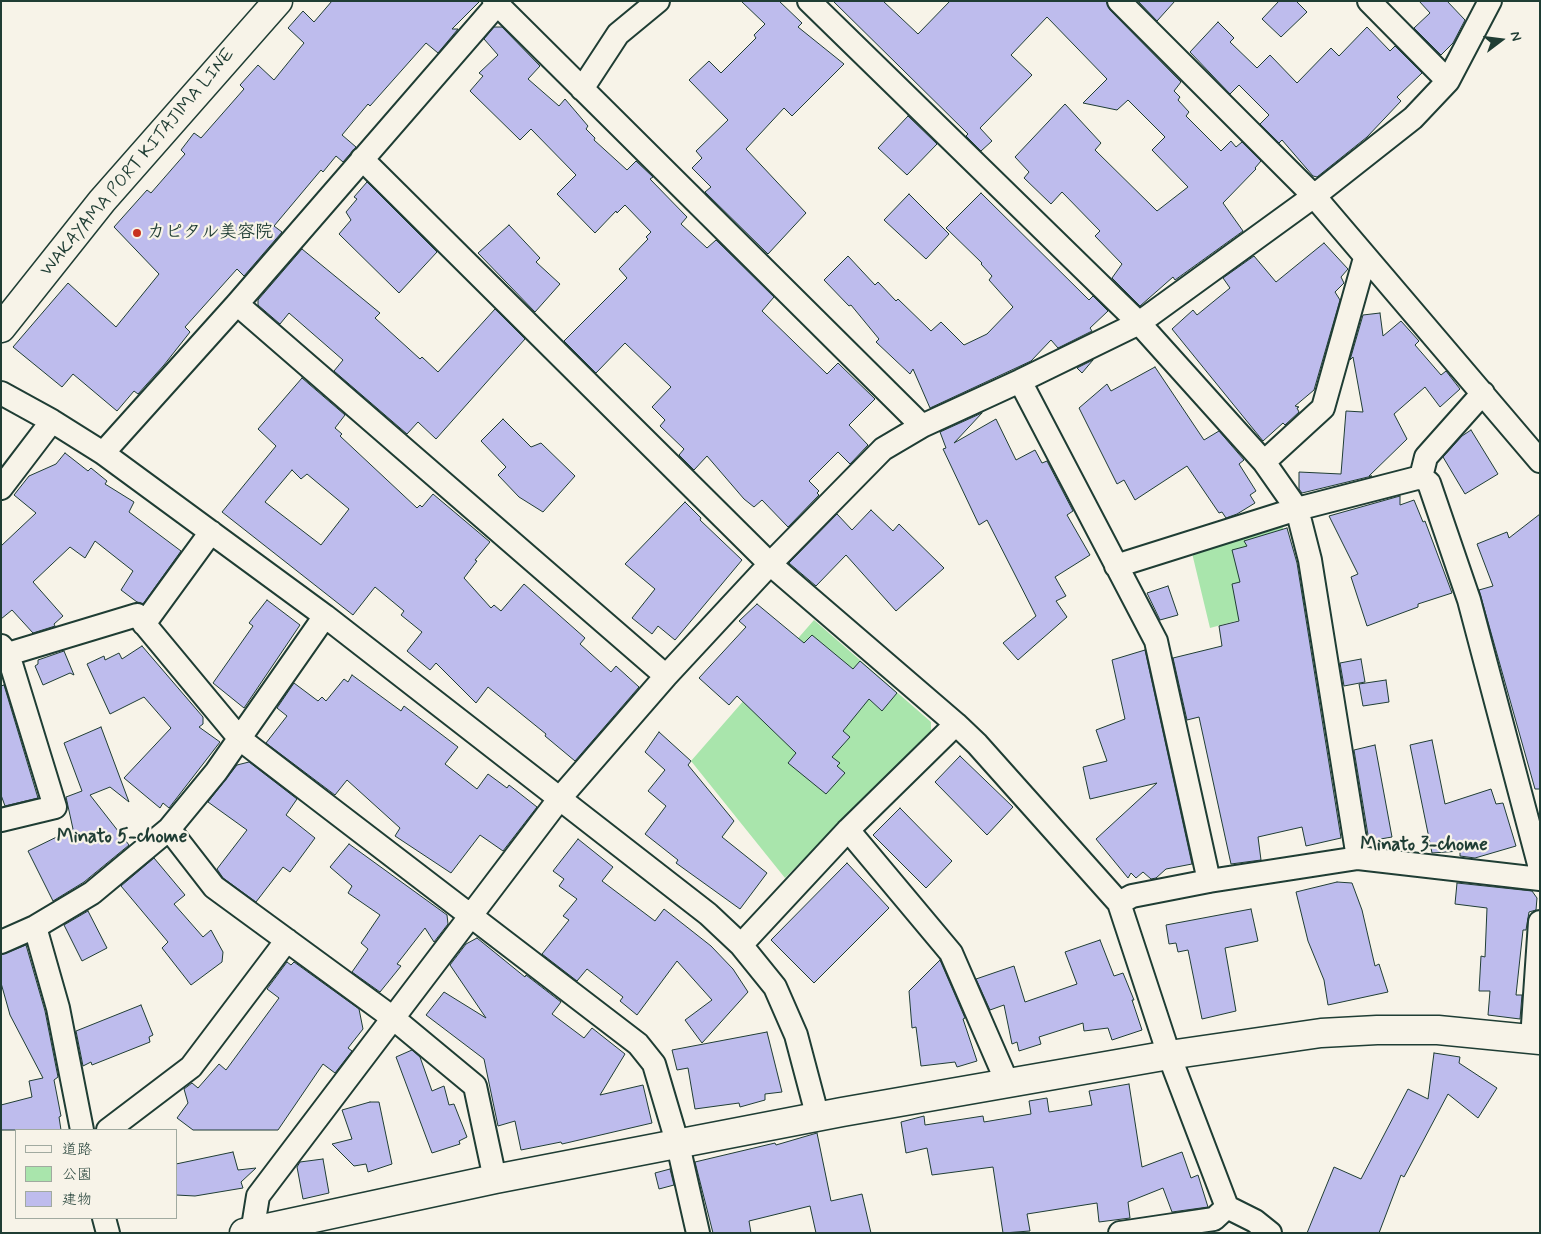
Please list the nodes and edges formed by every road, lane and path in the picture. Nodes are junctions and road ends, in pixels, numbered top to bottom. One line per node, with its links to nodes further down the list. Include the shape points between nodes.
1 (278, 1): 15 (street, WAKAYAMA PORT KITAJIMA LINE, via 102,201)
2 (658, 1): 9 (street, via 618,34)
3 (809, 1): 14 (street)
4 (1119, 1): 11 (street)
5 (1370, 1): 8 (street)
6 (1490, 1): 8 (street)
7 (497, 2): 9 (street); 10 (street)
8 (1448, 81): 11 (street, via 1413,118)
9 (582, 89): 20 (street)
10 (362, 159): 13 (street); 28 (street)
11 (1314, 196): 12 (street); 14 (street)
12 (1365, 258): 18 (street); 23 (street, via 1323,408)
13 (238, 304): 21 (street); 33 (street)
14 (1139, 323): 16 (street); 23 (street)
15 (1, 328)
16 (1020, 381): 20 (street); 29 (street)
17 (1, 393): 19 (street)
18 (1483, 393): 22 (street); 24 (street, via 1426,457)
19 (52, 421): 21 (street); 25 (street)
20 (922, 426): 28 (street, via 883,449)
21 (103, 453): 27 (street)
22 (1539, 459)
23 (1264, 462): 26 (street)
24 (1421, 478): 26 (street); 41 (street, via 1429,483 1470,600)
25 (1, 488)
26 (1297, 510): 29 (street); 40 (street, via 1310,560)
27 (211, 532): 30 (street); 31 (street)
28 (770, 564): 33 (street); 34 (street)
29 (1116, 566): 43 (street, via 1156,641)
30 (325, 616): 35 (street); 36 (street)
31 (144, 624): 32 (street, via 137,615); 35 (street)
32 (4, 652): 37 (street, via 55,807)
33 (666, 676): 36 (street)
34 (956, 724): 39 (street); 44 (street)
35 (240, 739): 38 (street); 45 (street)
36 (560, 798): 45 (street); 50 (street, via 708,914)
37 (1, 820)
38 (169, 829): 47 (street, via 92,893); 48 (street, via 214,887)
39 (848, 830): 50 (street); 54 (street, via 951,953)
40 (1358, 858): 42 (street); 43 (street)
41 (1540, 868)
42 (1540, 879)
43 (1209, 881): 44 (street, via 1132,896)
44 (1119, 903): 53 (street)
45 (470, 917): 51 (street); 58 (street, via 638,1044 654,1064)
46 (1540, 922): 52 (street)
47 (35, 926): 49 (street); 56 (street, via 58,1008)
48 (287, 940): 51 (street); 57 (street, via 190,1067)
49 (1, 942)
50 (741, 945): 55 (street, via 775,987 796,1035)
51 (393, 1018): 59 (street, via 475,1086); 62 (street, via 258,1196)
52 (1536, 1039): 53 (street, via 1438,1030 1377,1030 1321,1034)
53 (1169, 1055): 54 (street); 60 (street)
54 (1007, 1082): 55 (street)
55 (818, 1118): 58 (street)
56 (82, 1129)
57 (109, 1129)
58 (678, 1145): 59 (street); 64 (street)
59 (495, 1179): 62 (street)
60 (1227, 1207): 65 (street, via 1214,1219); 66 (street, via 1255,1221)
61 (104, 1219): 63 (street)
62 (249, 1232)
63 (108, 1233)
64 (698, 1233)
65 (1120, 1233)
66 (1270, 1233)

